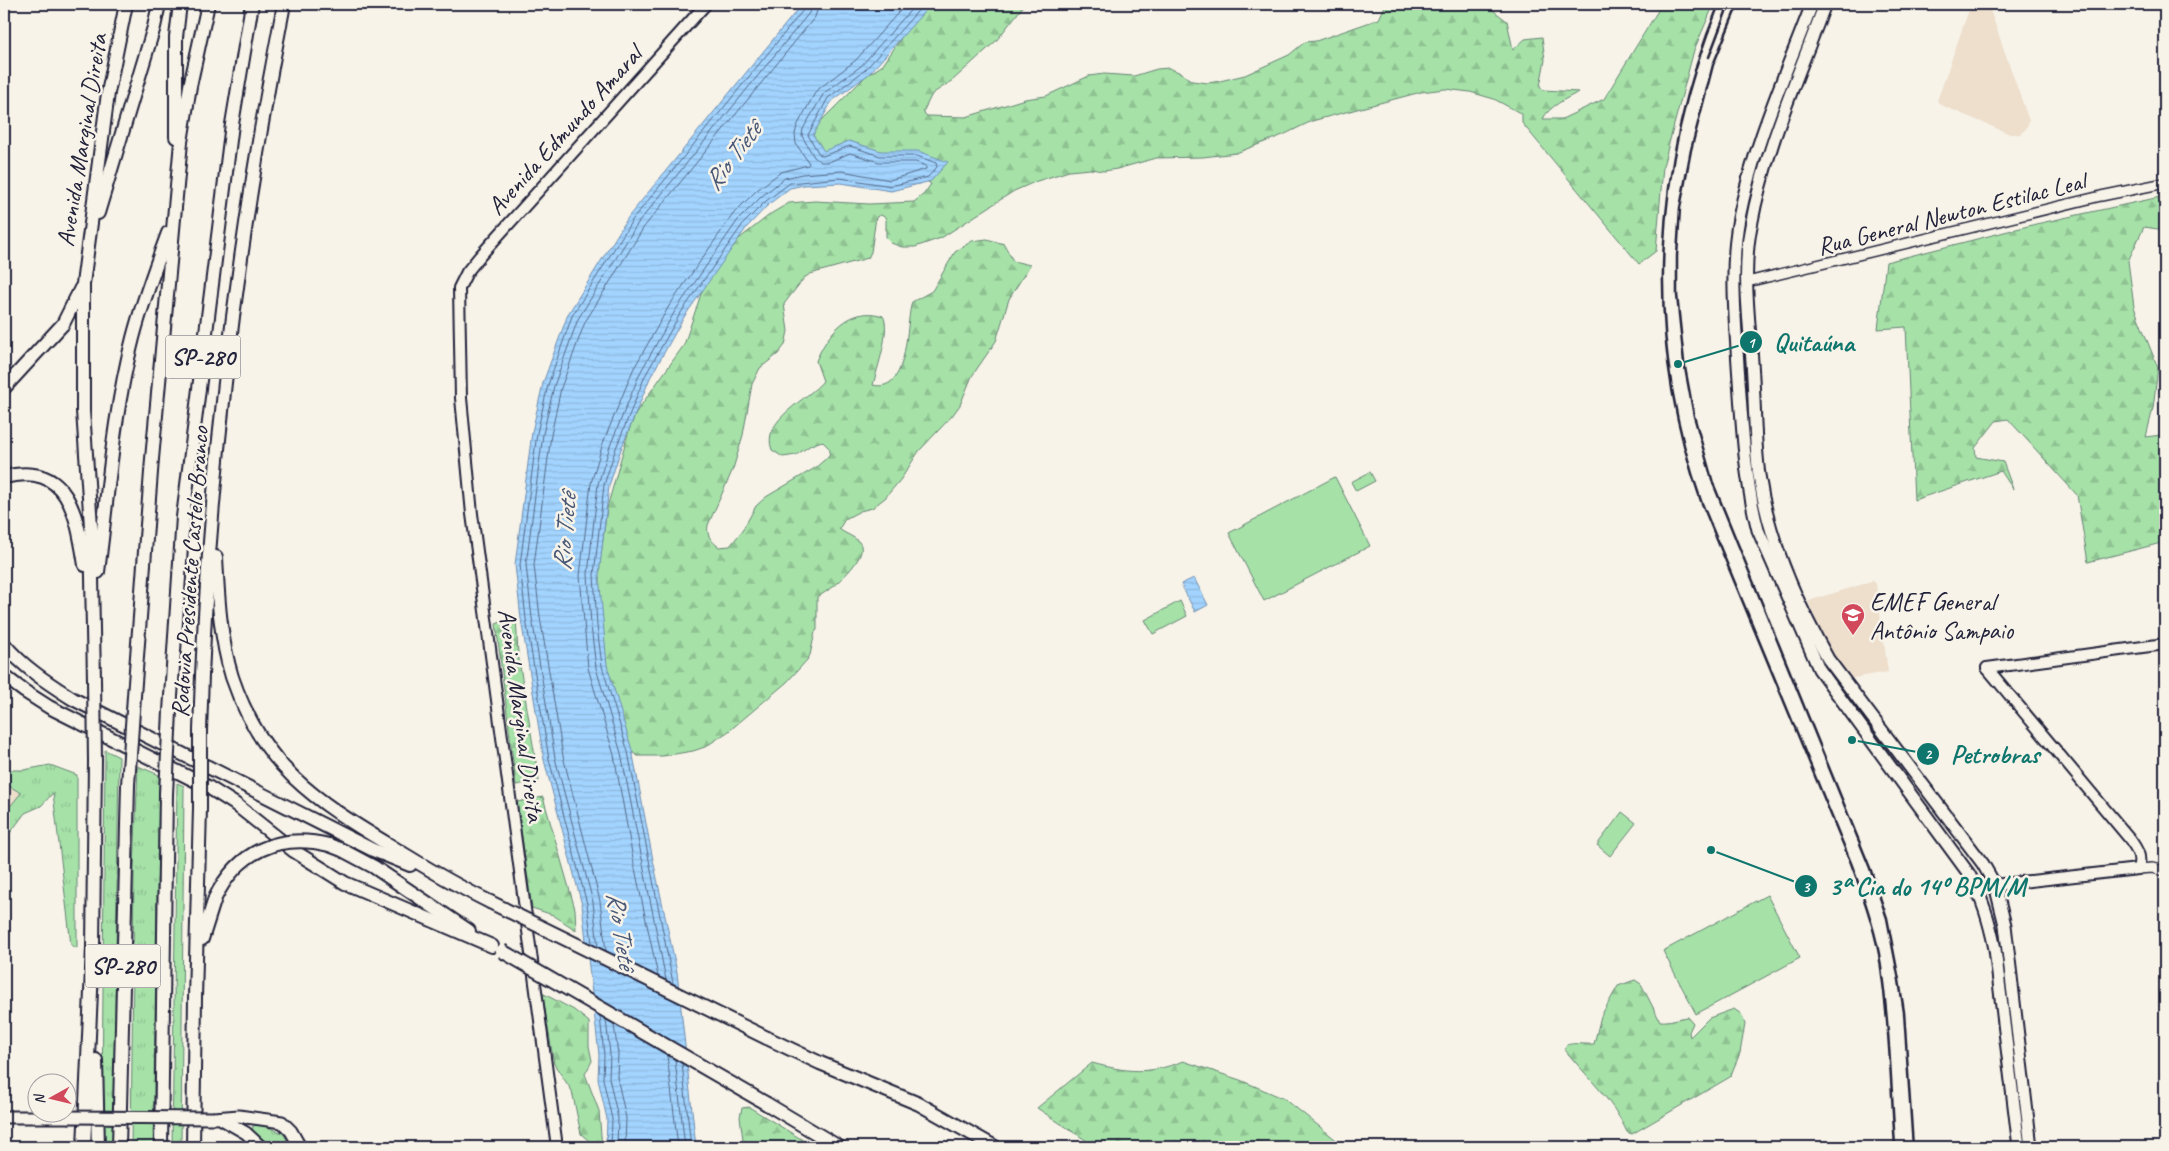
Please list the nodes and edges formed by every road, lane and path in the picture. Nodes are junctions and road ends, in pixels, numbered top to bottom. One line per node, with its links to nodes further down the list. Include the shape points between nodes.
1 (126, 4): 14 (highway, Avenida Marginal Direita, via 108,93)
2 (159, 4): 14 (highway)
3 (180, 4): 13 (highway, via 176,37)
4 (208, 4): 13 (highway, Rodovia Presidente Castelo Branco / SP-280, via 190,86)
5 (252, 4): 40 (highway, Rodovia Presidente Castelo Branco / SP-280, bridge, via 232,124 183,517 166,794)
6 (284, 4): 20 (highway, Rodovia Presidente Castelo Branco, via 255,166 233,318)
7 (706, 4): 17 (main road, Avenida Edmundo Amaral, via 480,256)
8 (1812, 4): 10 (main road)
9 (1825, 4): 11 (main road)
10 (1797, 44): 11 (main road); 29 (main road, via 1749,179 1735,246 1734,300 1742,441 1752,507 1758,530 1818,669)
11 (1803, 63): 15 (main road, via 1756,200 1747,253)
12 (2165, 183): 15 (street, Rua General Newton Estilac Leal)
13 (175, 211): 21 (highway, via 144,301 126,372); 39 (highway, Rodovia Presidente Castelo Branco / SP-280, bridge, via 152,459 128,785)
14 (88, 249): 16 (highway, Avenida Marginal Direita)
15 (1746, 282): 27 (main road, via 1759,473 1766,510 1796,595 1828,659 1983,864)
16 (83, 284): 18 (highway, via 63,324); 21 (highway, via 83,411)
17 (459, 288): 44 (main road, Avenida Marginal Direita, via 461,398 472,514)
18 (4, 388)
19 (4, 476): 21 (highway, via 29,474 42,477 64,492 77,522)
20 (213, 512): 28 (highway, via 218,596 227,656 239,694 261,738 292,776 325,805); 32 (highway, Rodovia Presidente Castelo Branco, bridge, via 203,631)
21 (93, 617): 30 (highway, bridge)
22 (4, 644): 28 (highway, via 34,673 73,699 374,850)
23 (2165, 644): 25 (main road, via 1986,668 2129,838 2141,860)
24 (4, 676): 31 (highway, via 49,707 208,787 294,851 345,883)
25 (2138, 869): 26 (street); 27 (main road)
26 (2165, 871)
27 (1995, 885): 29 (main road); 48 (main road, via 2005,925)
28 (458, 887): 46 (highway, bridge, via 820,1063 919,1104)
29 (1976, 887): 47 (main road, via 1989,919 1995,949)
30 (93, 947): 37 (highway); 38 (highway)
31 (497, 949): 32 (highway, bridge, via 374,867 342,850 313,841 292,841 259,850 237,864 226,878 215,898 202,942); 45 (highway, bridge)
32 (194, 998): 41 (highway, Rodovia Presidente Castelo Branco)
33 (4, 1117): 35 (main road, bridge)
34 (251, 1117): 35 (main road); 36 (main road); 43 (main road, via 282,1122)
35 (216, 1118): 36 (main road)
36 (246, 1133): 42 (main road)
37 (84, 1147)
38 (98, 1147)
39 (119, 1147)
40 (161, 1147)
41 (193, 1147)
42 (261, 1147)
43 (300, 1147)
44 (558, 1147)
45 (839, 1147)
46 (996, 1147)
47 (2019, 1147)
48 (2031, 1147)

